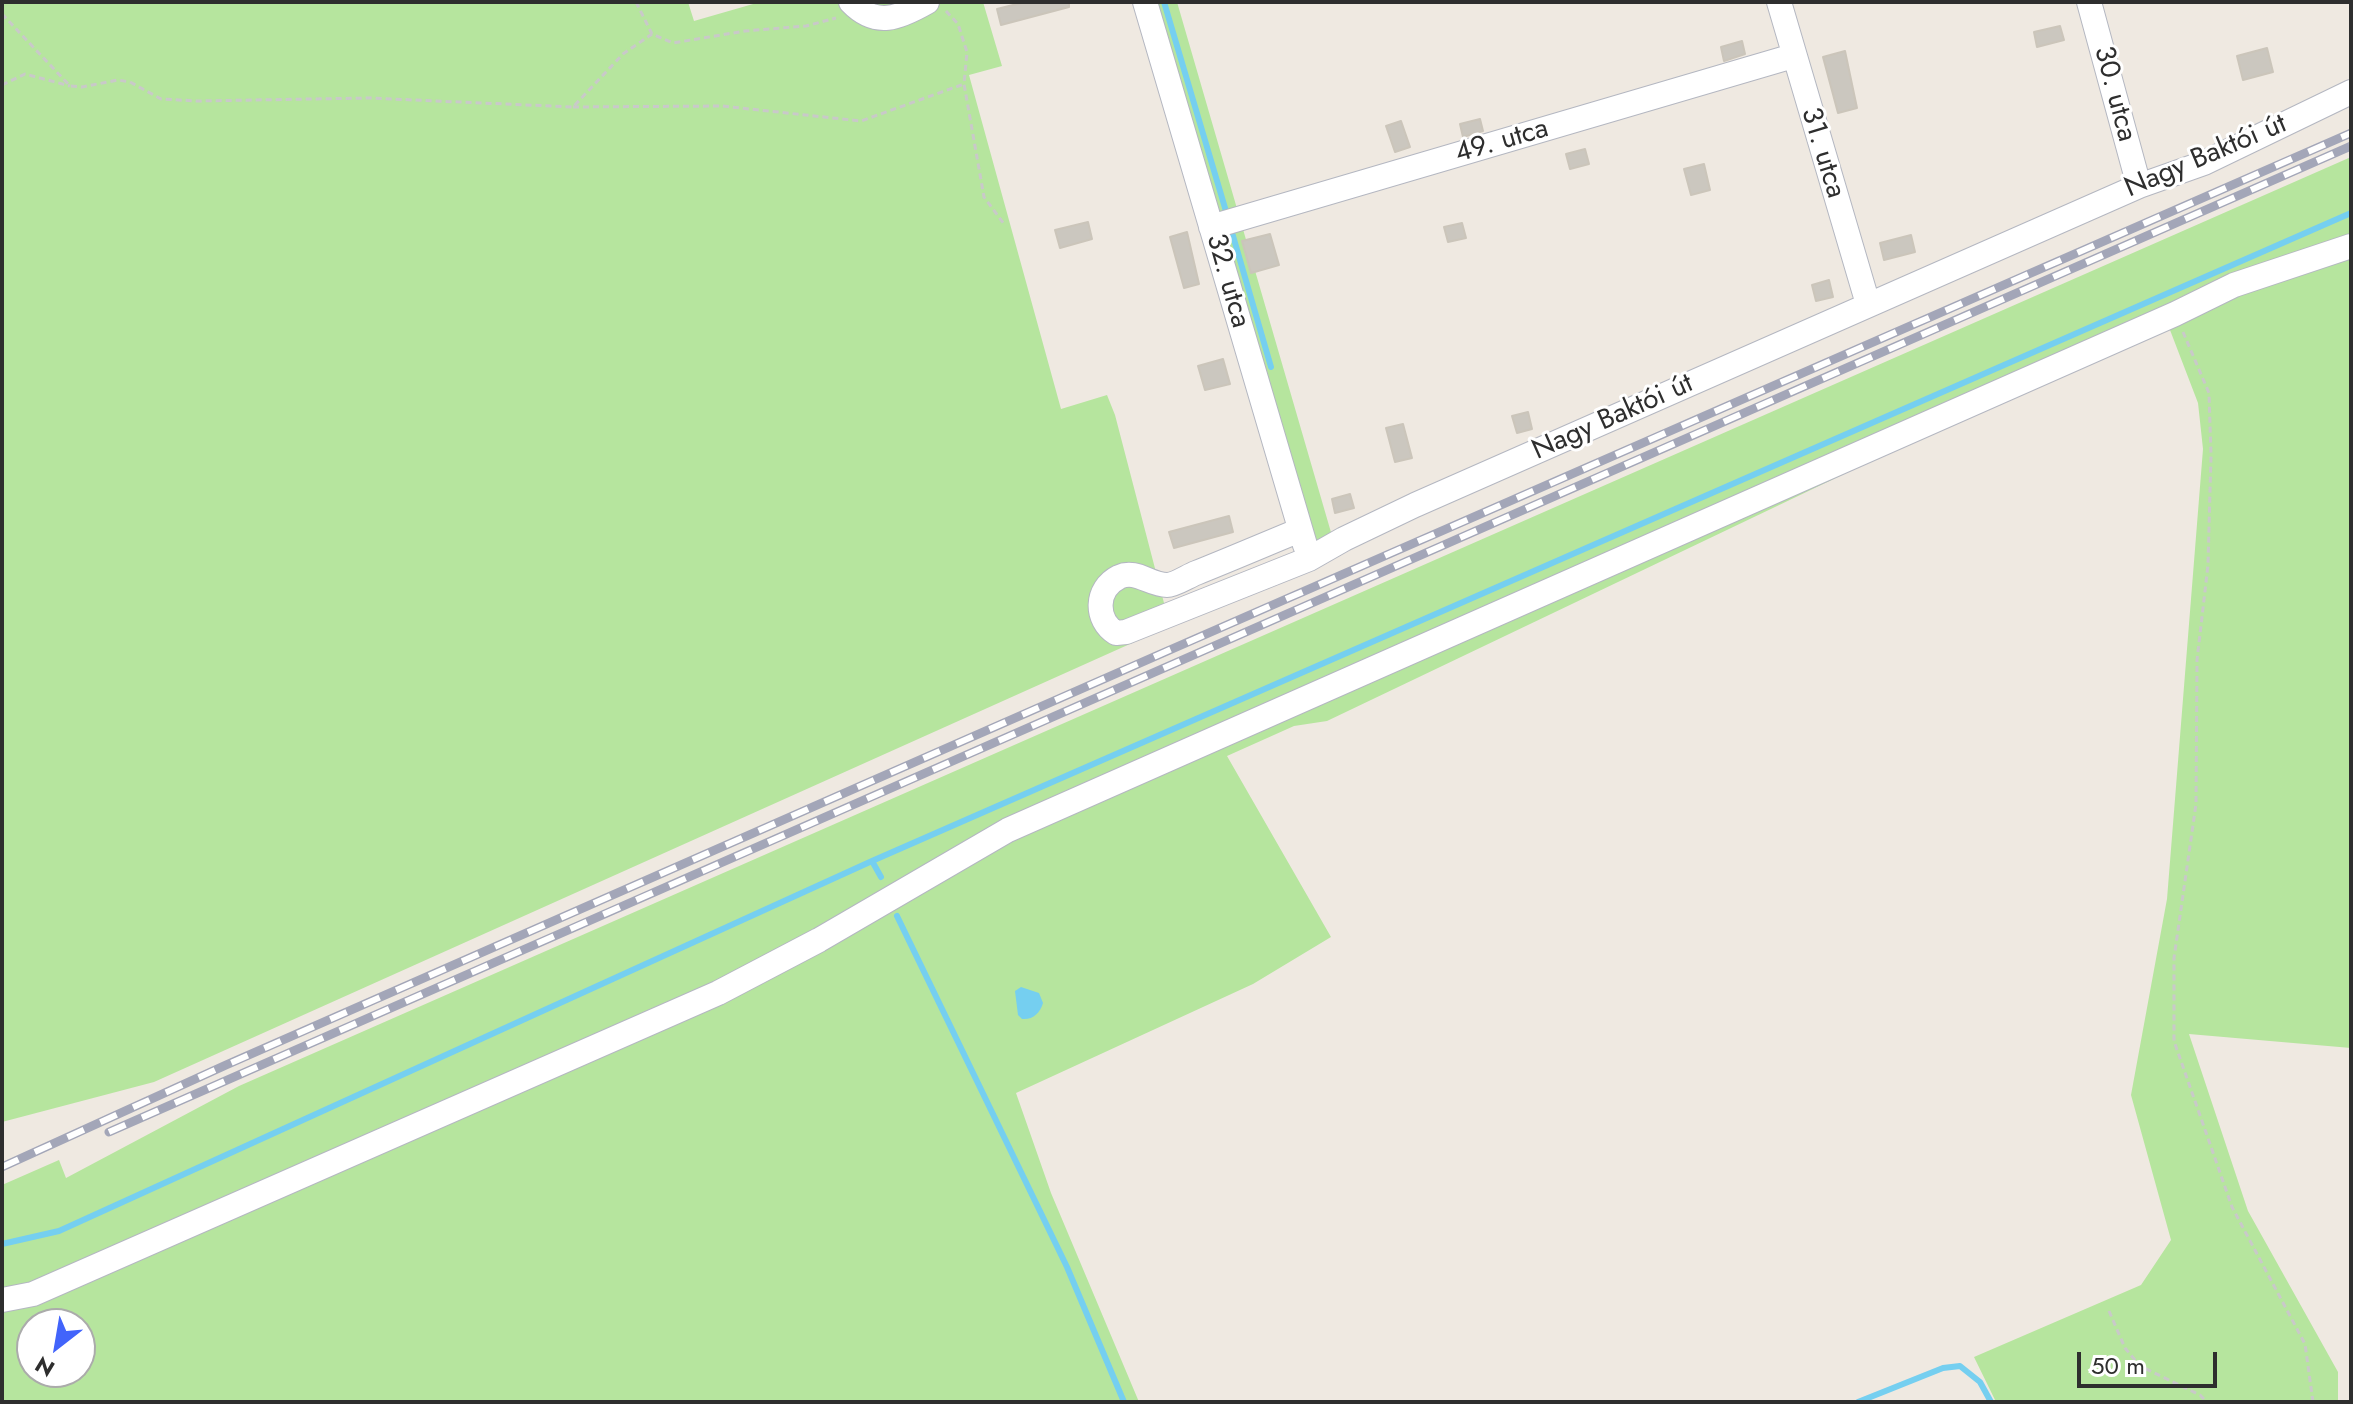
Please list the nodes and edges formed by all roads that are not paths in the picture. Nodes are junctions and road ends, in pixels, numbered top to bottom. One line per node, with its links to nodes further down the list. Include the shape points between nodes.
1 (1145, 2): 9 (street, 32. utca)
2 (1779, 2): 6 (street, 31. utca)
3 (2089, 2): 8 (street, 30. utca)
4 (924, 3): 5 (street, via 882,19)
5 (855, 6)
6 (1793, 56): 9 (street, 49. utca); 11 (street, 31. utca)
7 (2351, 92): 8 (street, Nagy Baktói út, via 2204,163)
8 (2139, 186): 11 (street, Nagy Baktói út)
9 (1211, 227): 12 (street, 32. utca)
10 (2351, 246): 14 (street, via 2234,285 1008,830 718,993 33,1294)
11 (1868, 304): 13 (street, Nagy Baktói út, via 1415,505)
12 (1300, 530): 13 (street, 32. utca); 13 (street, Nagy Baktói út, via 1167,585 1119,577 1102,595 1103,622 1116,633 1126,632)
13 (1309, 559)
14 (2, 1300)

